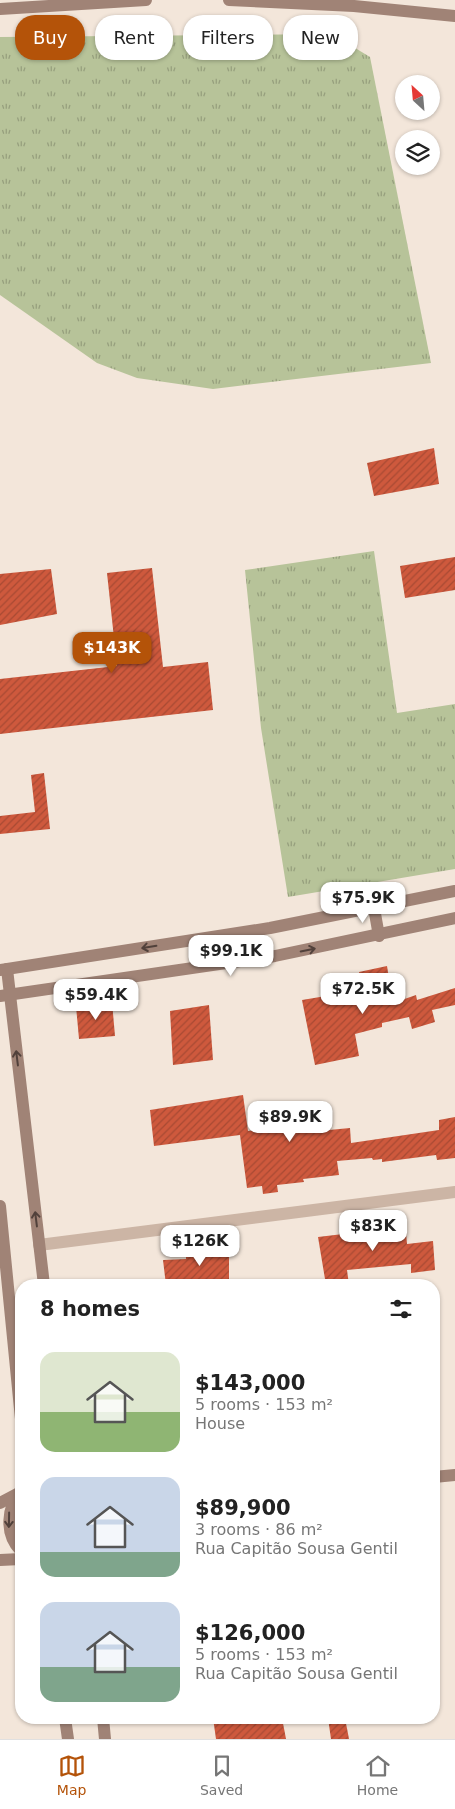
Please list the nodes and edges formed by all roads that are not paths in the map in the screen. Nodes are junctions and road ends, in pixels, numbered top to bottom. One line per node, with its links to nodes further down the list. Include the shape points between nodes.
1 (146, 0): 3 (street)
2 (229, 0): 4 (street, via 354,6)
3 (0, 9)
4 (455, 16)
5 (455, 891): 6 (street)
6 (374, 908): 8 (street); 9 (street, one-way to 9, via 270,928)
7 (455, 918): 8 (street)
8 (379, 936): 10 (street, one-way to 8, via 275,956)
9 (4, 969): 10 (street)
10 (5, 996): 13 (street, one-way to 10)
11 (455, 1192): 13 (street)
12 (0, 1206): 14 (street)
13 (39, 1245): 15 (street)
14 (3, 1249): 16 (street)
15 (43, 1279)
16 (15, 1362)
17 (455, 1474): 18 (street)
18 (440, 1476)
19 (15, 1494): 21 (street)
20 (15, 1500): 22 (street, one-way to 22, via 10,1511 9,1529)
21 (0, 1503)
22 (15, 1544)
23 (15, 1559): 24 (street)
24 (0, 1560)
25 (66, 1724): 27 (street)
26 (104, 1724): 28 (street)
27 (68, 1739)
28 (105, 1739)

